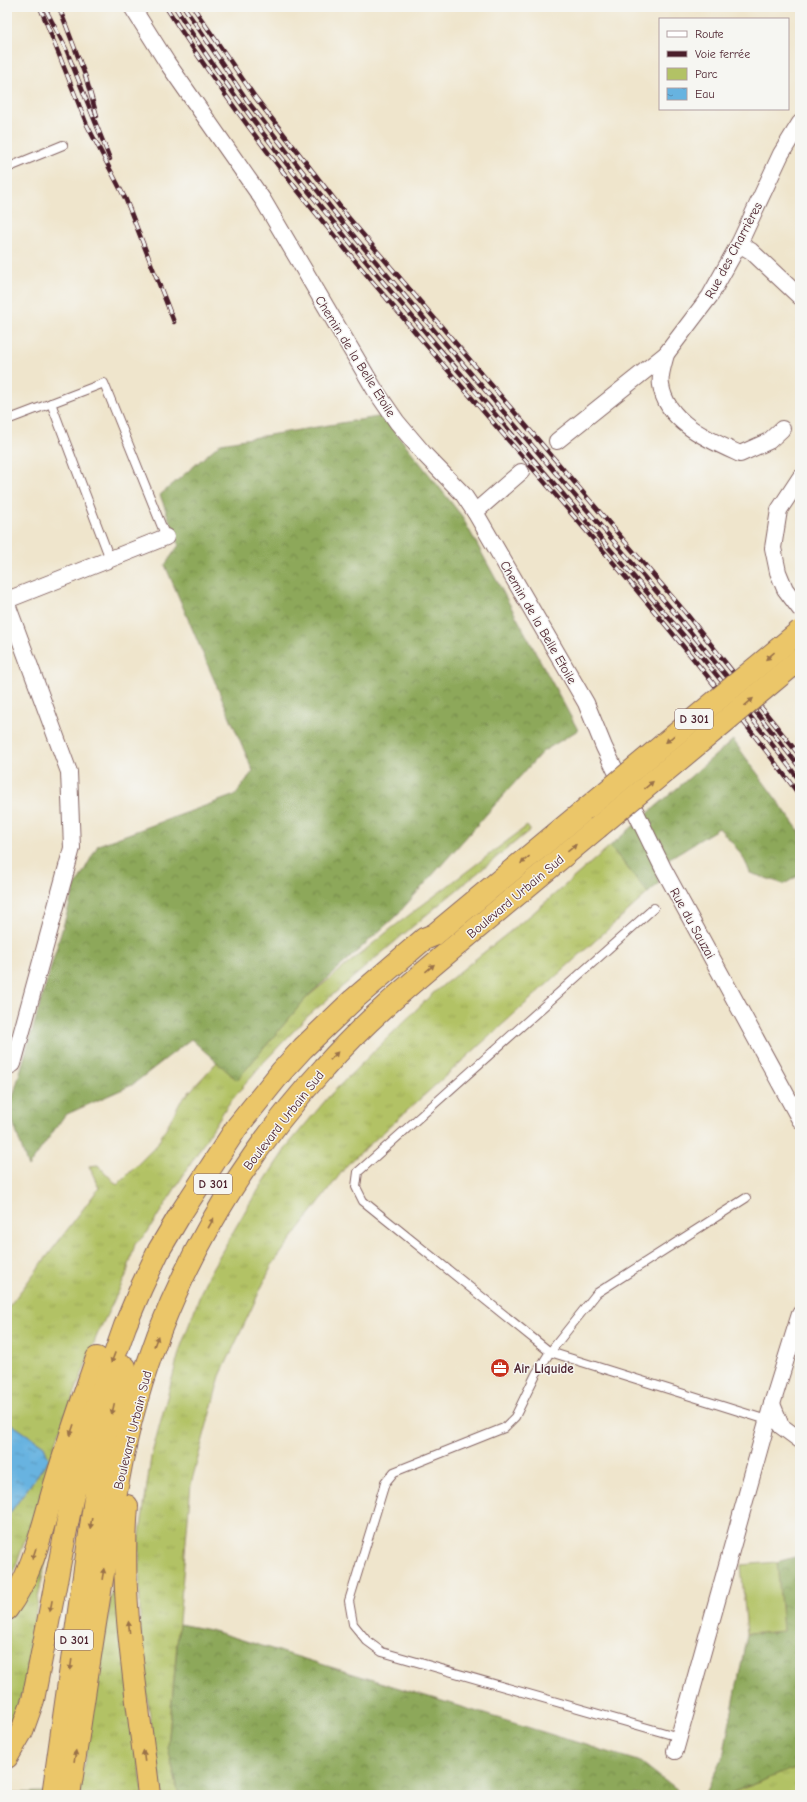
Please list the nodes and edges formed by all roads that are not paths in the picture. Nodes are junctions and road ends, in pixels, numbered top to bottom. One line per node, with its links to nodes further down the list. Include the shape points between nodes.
1 (132, 7): 14 (street, Chemin de la Belle Etoile, via 168,64 263,200 375,390 397,422 463,494)
2 (800, 123): 5 (street, Rue des Charrières, via 781,154)
3 (63, 146): 4 (lane)
4 (7, 168)
5 (739, 244): 6 (street, via 751,251); 7 (street, Rue des Charrières, via 710,296)
6 (800, 297)
7 (666, 354): 10 (street, via 660,383 666,405 680,420 713,442 740,454 769,441); 11 (street, Rue des Charrières)
8 (51, 403): 9 (lane); 15 (lane, via 104,383); 16 (lane)
9 (7, 420)
10 (782, 429)
11 (557, 441)
12 (521, 472): 14 (street)
13 (800, 478): 19 (street, via 779,510 773,548 785,589)
14 (474, 512): 22 (street, Chemin de la Belle Etoile, via 586,703)
15 (166, 537): 16 (street)
16 (110, 559): 17 (street)
17 (7, 600)
18 (7, 604): 25 (street, via 68,772 72,848 13,1064)
19 (800, 609)
20 (800, 631): 24 (highway, Boulevard Urbain Sud / D 301, one-way to 24, bridge)
21 (800, 659): 31 (highway, Boulevard Urbain Sud / D 301, one-way to 21, bridge, via 156,1340 198,1247 244,1169 281,1117 325,1066 384,1008)
22 (594, 722): 26 (street, Rue du Sauzai, via 604,748 663,868)
23 (654, 908): 29 (lane, via 358,1172 356,1187 363,1201)
24 (434, 935): 34 (highway, one-way to 34, via 414,937 296,1040 246,1095 189,1175 144,1251 112,1320 76,1419 34,1554 19,1590); 36 (highway, one-way to 36, via 424,939 353,1000 282,1071 237,1127 159,1250 140,1288 95,1411 72,1499 33,1700 22,1731); 37 (highway, D 301, one-way to 37, via 429,945 337,1028 271,1101 246,1134 202,1202 182,1235 151,1299 122,1377 102,1458)
25 (7, 1067)
26 (800, 1120)
27 (746, 1198): 29 (lane, via 597,1293)
28 (800, 1314): 30 (street)
29 (550, 1352): 32 (lane); 35 (lane, via 515,1417 504,1428 394,1472 385,1483 349,1602 353,1624 367,1641 382,1652)
30 (772, 1404): 32 (street); 33 (street, via 781,1426)
31 (135, 1405): 38 (highway, Boulevard Urbain Sud / D 301, one-way to 31, via 114,1503); 39 (highway, one-way to 31, via 124,1574 124,1541)
32 (767, 1420): 35 (street)
33 (800, 1440)
34 (7, 1609)
35 (677, 1744)
36 (7, 1757)
37 (53, 1795)
38 (69, 1795)
39 (149, 1795)

